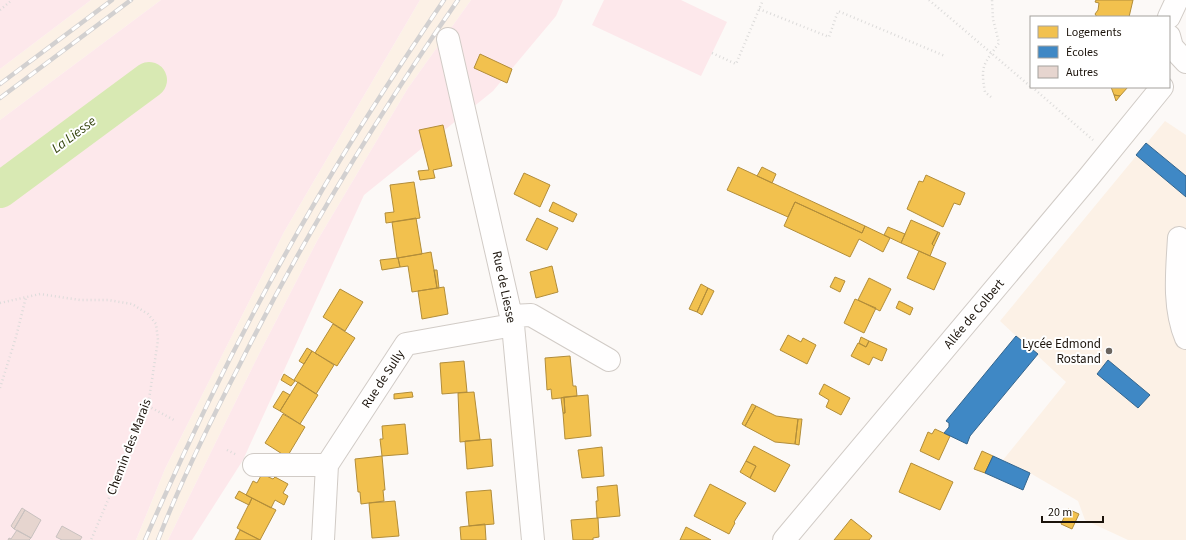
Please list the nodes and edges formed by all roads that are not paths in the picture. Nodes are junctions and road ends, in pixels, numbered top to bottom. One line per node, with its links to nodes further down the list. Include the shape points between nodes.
1 (1176, 0): 2 (street)
2 (1168, 16)
3 (448, 39): 9 (street, Rue de Liesse)
4 (1170, 40): 5 (street, via 1172,47)
5 (1184, 61): 6 (street)
6 (1170, 76)
7 (1161, 88): 16 (street, Allée de Colbert)
8 (1179, 238): 10 (street, via 1177,275 1180,324)
9 (512, 321): 11 (street, Rue de Sully, via 531,315); 13 (street, Rue de Sully, via 406,344); 15 (street, Rue de Liesse)
10 (1186, 338)
11 (609, 360)
12 (254, 465): 13 (street)
13 (326, 465): 14 (street)
14 (323, 540)
15 (534, 540)
16 (784, 540)

